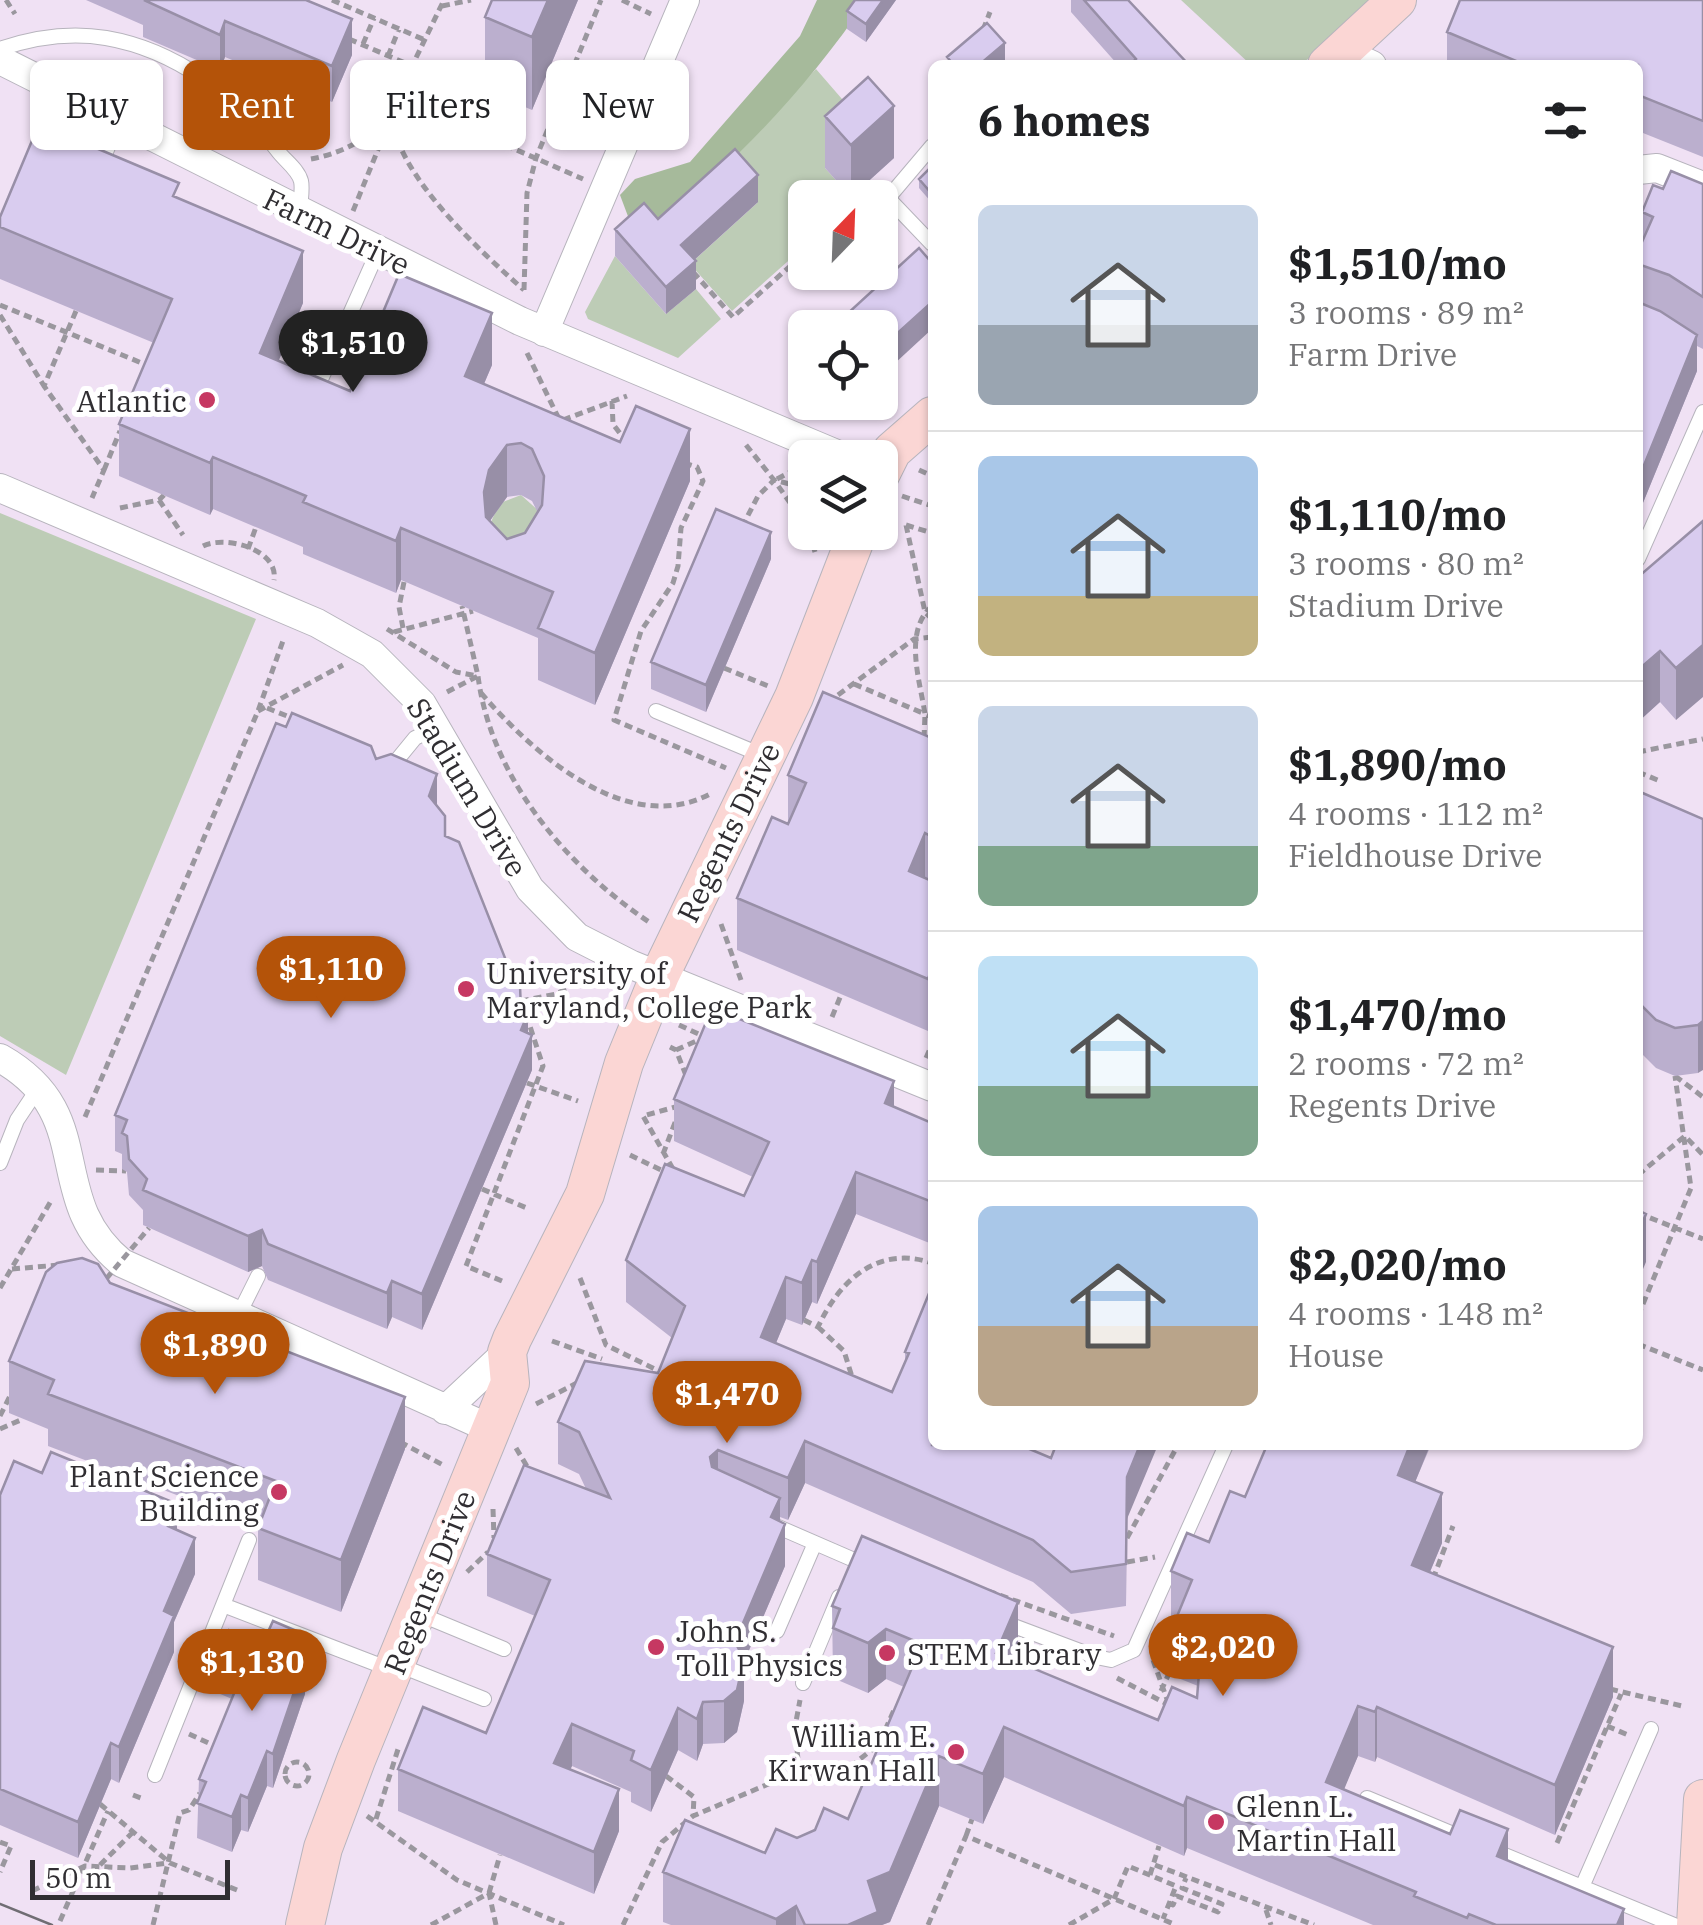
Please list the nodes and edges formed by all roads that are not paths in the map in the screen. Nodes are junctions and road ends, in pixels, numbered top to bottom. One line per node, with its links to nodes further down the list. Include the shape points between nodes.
1 (685, 0): 16 (street)
2 (1397, 0): 5 (street)
3 (0, 49): 13 (lane, via 32,38 88,36 135,46 189,70 250,113 292,166 301,180)
4 (0, 60): 6 (street, Farm Drive)
5 (1347, 60)
6 (30, 75)
7 (163, 143): 13 (street, Farm Drive)
8 (107, 150): 10 (lane)
9 (928, 151): 14 (lane, via 888,198)
10 (98, 171)
11 (1646, 173): 12 (street)
12 (1703, 186)
13 (300, 212): 15 (street, Farm Drive)
14 (928, 240)
15 (378, 252): 16 (street, Farm Drive); 17 (lane)
16 (532, 337): 20 (street, Farm Drive)
17 (308, 410)
18 (1703, 412): 23 (lane)
19 (928, 420): 21 (street)
20 (799, 440)
21 (898, 446)
22 (0, 488): 26 (street, Stadium Drive, via 317,623 372,638)
23 (1643, 548)
24 (852, 550): 27 (street, Regents Drive, via 804,696)
25 (656, 711): 27 (lane)
26 (438, 726): 28 (lane, via 408,744); 29 (street, Stadium Drive, via 543,906 596,949)
27 (750, 764): 29 (street, Regents Drive)
28 (381, 786)
29 (660, 974): 31 (street, Stadium Drive); 36 (street, Regents Drive, via 624,1063 585,1194)
30 (0, 1058): 32 (street)
31 (928, 1086)
32 (40, 1087): 33 (lane); 35 (street, via 65,1134 74,1192 90,1232 122,1263)
33 (0, 1163)
34 (258, 1276): 35 (lane)
35 (238, 1316): 37 (street)
36 (507, 1352): 37 (street, Regents Drive); 38 (street, Regents Drive)
37 (445, 1410): 38 (street)
38 (507, 1427): 46 (street, Regents Drive)
39 (1224, 1450): 47 (lane, via 1134,1650 1111,1660 1096,1658)
40 (751, 1516): 42 (lane)
41 (249, 1540): 45 (lane)
42 (815, 1542): 43 (lane); 48 (lane)
43 (855, 1560): 44 (lane); 51 (lane)
44 (889, 1575)
45 (223, 1606): 50 (lane); 54 (lane)
46 (416, 1612): 49 (lane); 50 (street, Regents Drive)
47 (985, 1615)
48 (778, 1631)
49 (504, 1649)
50 (394, 1667): 52 (lane); 58 (street, Regents Drive, via 323,1848)
51 (803, 1683)
52 (484, 1699)
53 (1650, 1729): 57 (lane)
54 (155, 1775)
55 (1367, 1798): 57 (lane)
56 (1703, 1799): 60 (street)
57 (1582, 1887): 59 (lane)
58 (305, 1925)
59 (1674, 1925)
60 (1696, 1925)

